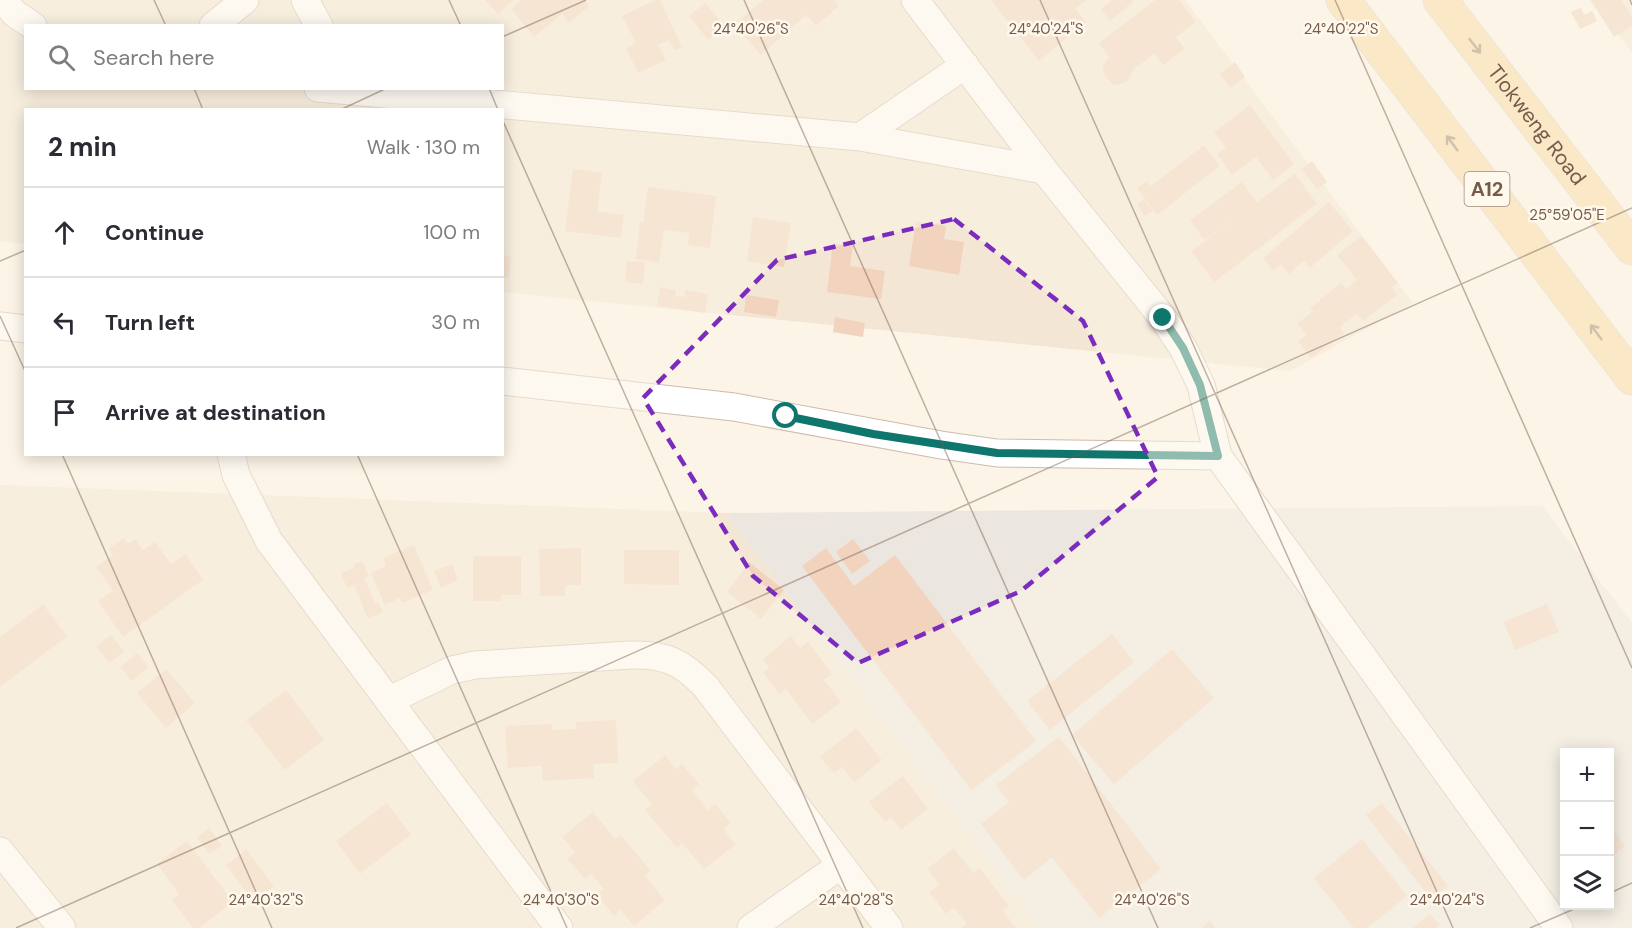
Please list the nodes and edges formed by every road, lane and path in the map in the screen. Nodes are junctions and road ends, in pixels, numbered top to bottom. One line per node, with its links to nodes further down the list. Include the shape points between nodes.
1 (4, 0): 7 (street)
2 (245, 0): 8 (street)
3 (306, 0): 9 (street)
4 (915, 0): 10 (street)
5 (1343, 0): 17 (main road, A12, one-way to 5)
6 (1440, 0): 14 (main road, Tlokweng Road, one-way to 14)
7 (30, 24)
8 (215, 24)
9 (318, 24)
10 (964, 65): 12 (street); 13 (street)
11 (354, 91): 12 (street)
12 (860, 137): 13 (street)
13 (1044, 171): 20 (street, via 1183,348 1200,385)
14 (1632, 248)
15 (0, 326): 16 (street)
16 (24, 329)
17 (1632, 378)
18 (504, 381): 20 (street, via 734,407 997,453)
19 (231, 456): 21 (street, via 236,475 269,541)
20 (1218, 456): 28 (street)
21 (390, 700): 23 (street, via 452,670 475,665 631,655 667,658 688,668 706,687); 25 (street)
22 (0, 851): 24 (street)
23 (841, 865): 26 (street); 27 (street)
24 (62, 928)
25 (559, 928)
26 (751, 928)
27 (889, 928)
28 (1558, 928)

